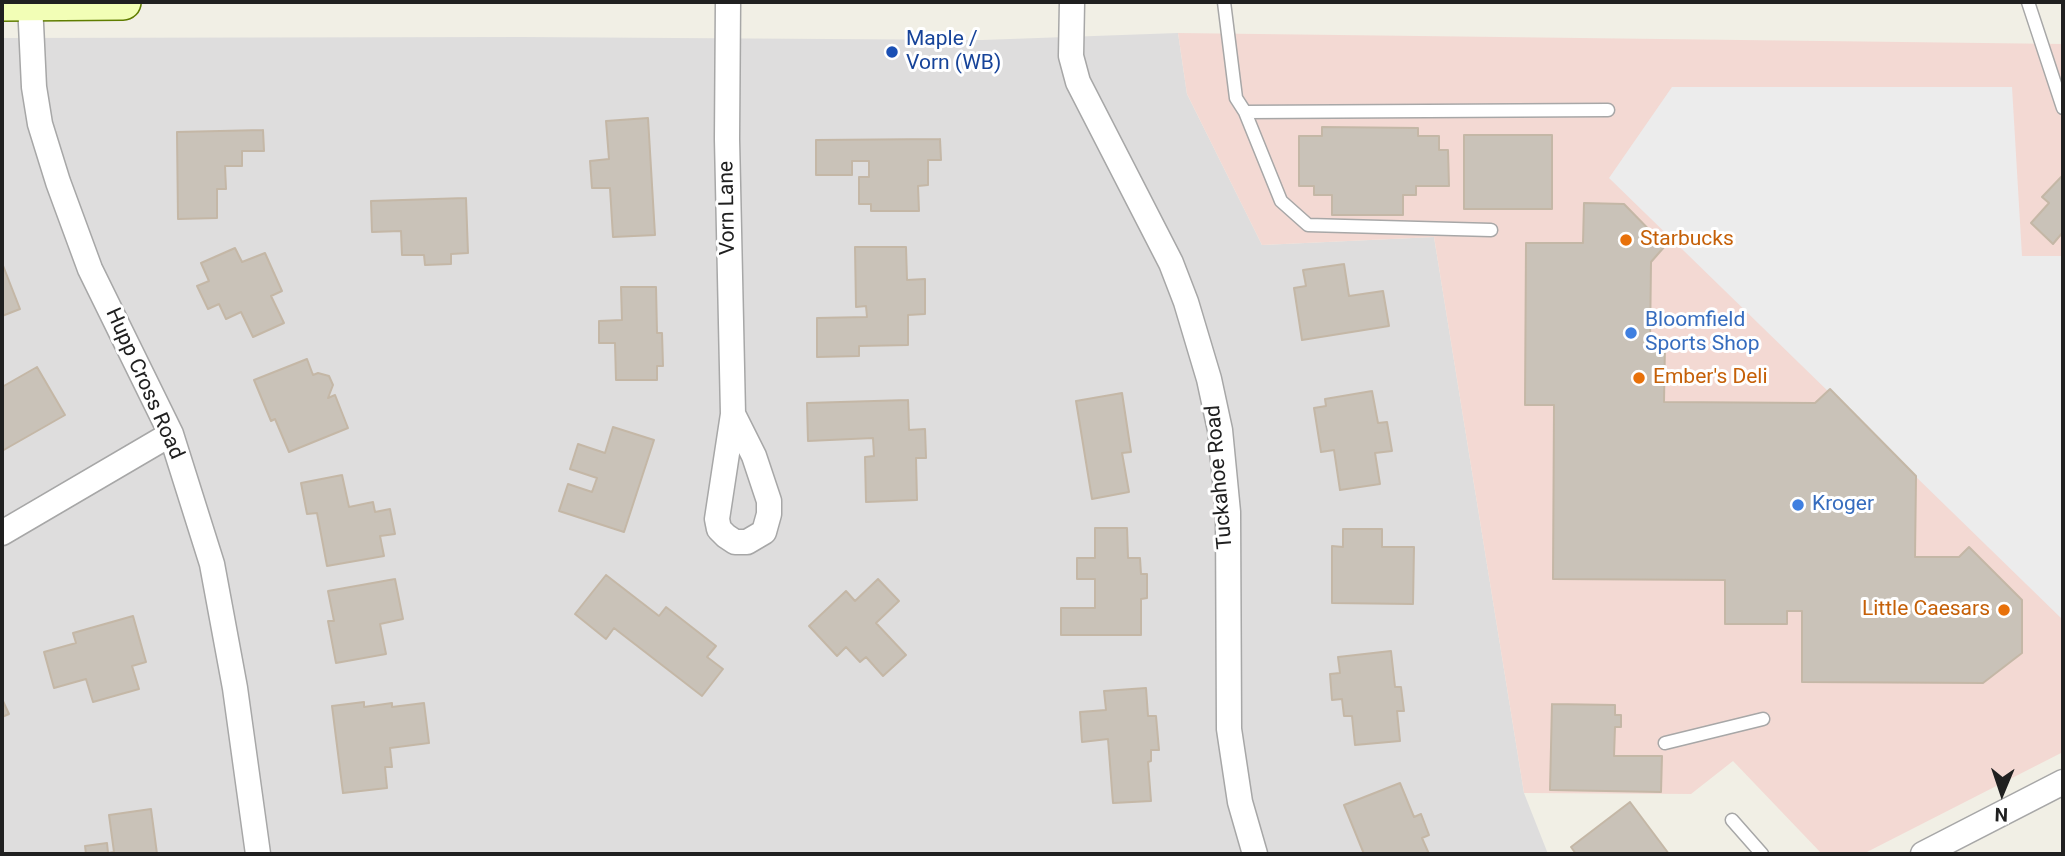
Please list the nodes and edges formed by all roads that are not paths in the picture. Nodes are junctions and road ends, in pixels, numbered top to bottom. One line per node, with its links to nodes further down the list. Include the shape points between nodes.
1 (2, 2): 2 (main road)
2 (30, 2): 3 (main road); 13 (street, Hupp Cross Road, via 34,87 58,182 90,269)
3 (123, 2)
4 (728, 2): 12 (street, Vorn Lane)
5 (1072, 2): 20 (street, Tuckahoe Road, via 1071,56 1078,82 1171,263 1199,342 1220,430 1228,512 1229,729 1240,802)
6 (1224, 2): 10 (lane, via 1236,98)
7 (2028, 2): 8 (lane)
8 (2063, 108)
9 (1608, 110): 10 (lane)
10 (1245, 112): 11 (lane, via 1281,201 1308,225)
11 (1491, 230)
12 (733, 414)
13 (171, 434): 14 (street); 19 (street, Hupp Cross Road, via 212,564)
14 (2, 533)
15 (1763, 719): 16 (lane)
16 (1665, 743)
17 (2063, 782): 22 (street)
18 (1732, 820): 21 (lane)
19 (258, 854)
20 (1255, 854)
21 (1762, 854)
22 (1923, 854)

